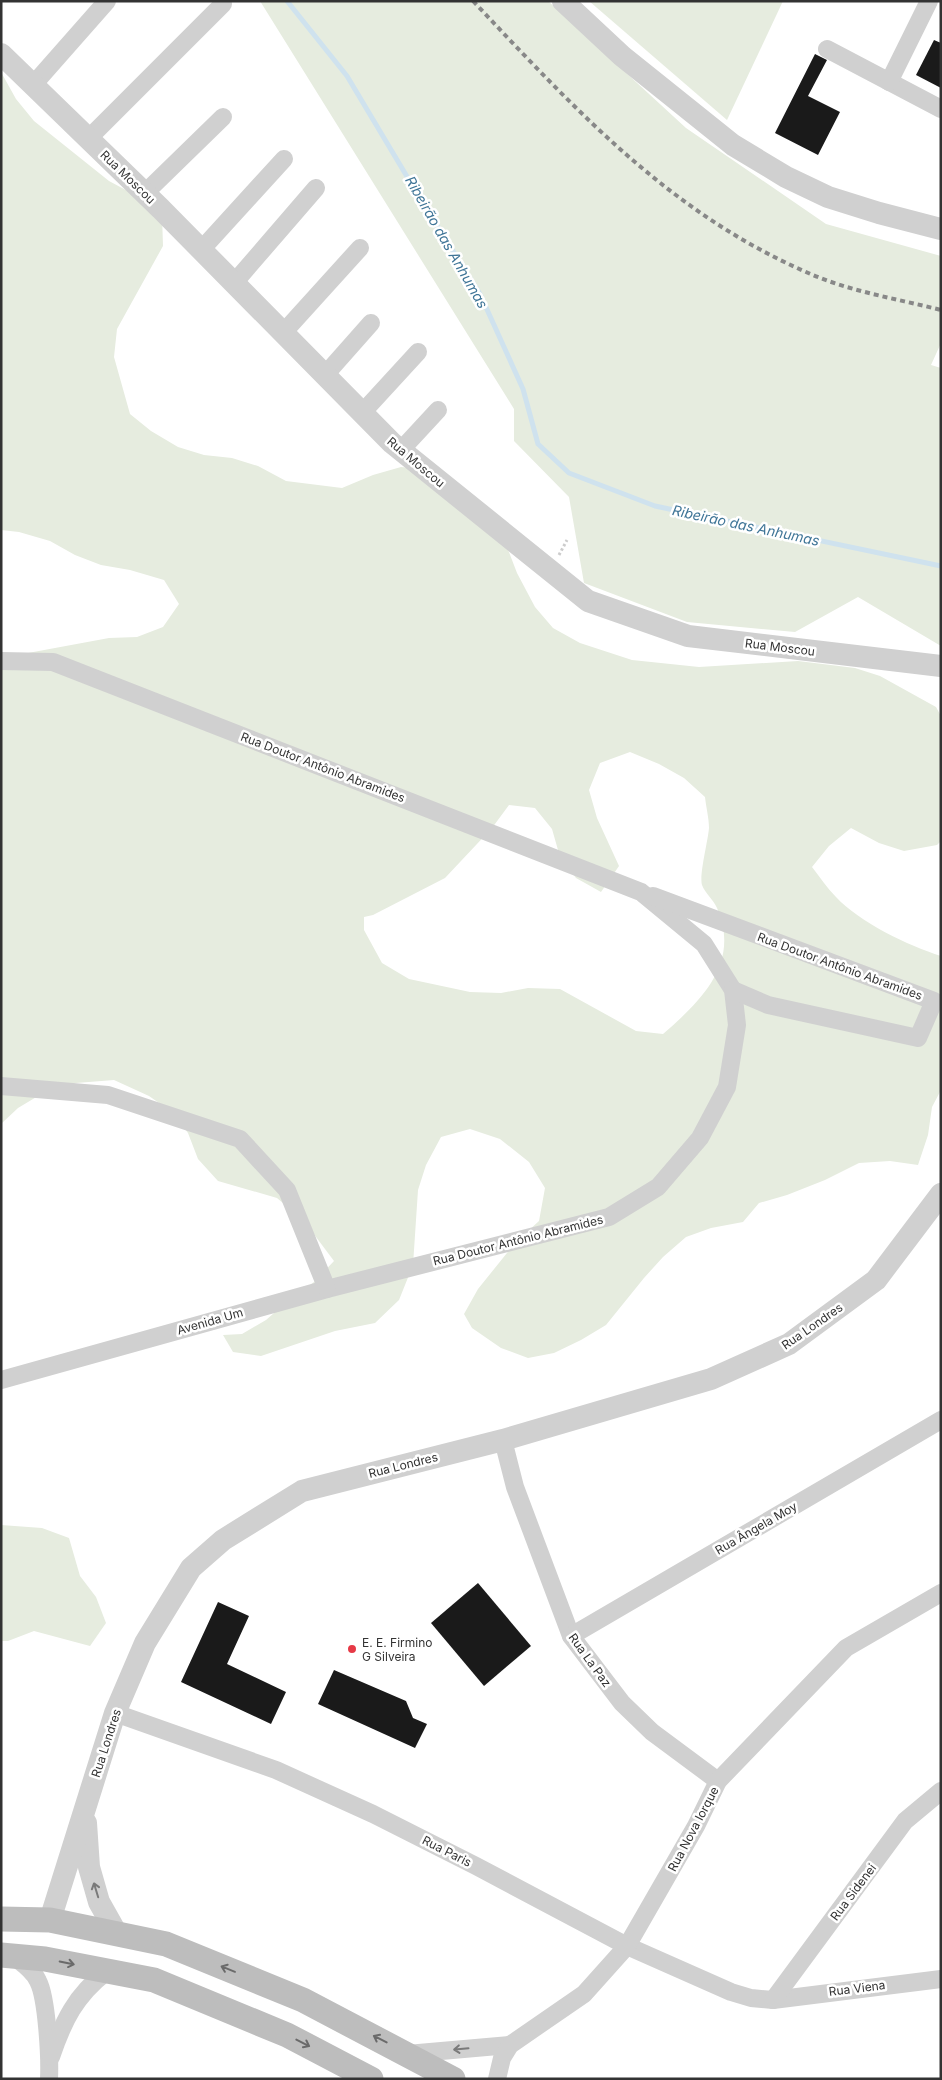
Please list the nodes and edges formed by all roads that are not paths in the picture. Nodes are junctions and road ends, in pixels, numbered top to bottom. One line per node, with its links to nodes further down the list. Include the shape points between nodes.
1 (107, 1): 8 (street)
2 (563, 1): 15 (street, via 622,56 733,145 771,168 828,197)
3 (929, 1): 7 (street)
4 (222, 4): 11 (street)
5 (827, 49): 7 (street)
6 (1, 54): 8 (street, Rua Moscou)
7 (889, 82): 9 (street)
8 (32, 85): 11 (street, Rua Moscou)
9 (941, 109)
10 (223, 117): 14 (street)
11 (88, 139): 14 (street, Rua Moscou)
12 (284, 159): 17 (street)
13 (316, 188): 18 (street)
14 (145, 193): 17 (street, Rua Moscou)
15 (941, 229)
16 (360, 248): 20 (street)
17 (201, 250): 18 (street, Rua Moscou)
18 (234, 283): 20 (street, Rua Moscou)
19 (371, 323): 22 (street)
20 (283, 333): 22 (street, Rua Moscou)
21 (418, 352): 24 (street)
22 (325, 375): 24 (street, Rua Moscou)
23 (438, 410): 25 (street)
24 (362, 413): 25 (street, Rua Moscou)
25 (401, 450): 27 (street, Rua Moscou, via 588,602 688,636)
26 (1, 661): 28 (street, Rua Doutor Antônio Abramides, via 54,662)
27 (941, 666)
28 (641, 892): 29 (street, Rua Doutor Antônio Abramides, via 704,944); 29 (street, Rua Doutor Antônio Abramides, via 934,1001 918,1038 768,1005)
29 (733, 990): 32 (street, Rua Doutor Antônio Abramides, via 737,1025 727,1087 700,1138 658,1187 608,1218)
30 (1, 1086): 33 (street, via 108,1095 240,1139 287,1190)
31 (941, 1194): 36 (street, Rua Londres, via 876,1280 789,1344 711,1379)
32 (419, 1265): 33 (street, Avenida Um)
33 (327, 1288): 34 (street, Avenida Um)
34 (1, 1380)
35 (941, 1420): 38 (street, Rua Ângela Moy)
36 (503, 1440): 38 (street, Rua La Paz, via 515,1488); 39 (street, Rua Londres, via 302,1491 223,1540 186,1576 145,1643)
37 (941, 1593): 40 (street, Rua Nova Iorque, via 846,1648)
38 (571, 1636): 40 (street, Rua La Paz, via 622,1702 652,1732)
39 (115, 1713): 42 (street, Rua Londres); 46 (street, Rua Paris, via 276,1770 373,1814)
40 (718, 1781): 46 (street, Rua Nova Iorque)
41 (941, 1791): 50 (street, Rua Sidenei, via 905,1821)
42 (85, 1810): 44 (street, Rua Londres); 45 (street, one-way to 42, via 99,1902 88,1866)
43 (4, 1919): 44 (main road); 47 (main road, via 1,1934)
44 (50, 1920): 45 (main road)
45 (117, 1934): 48 (main road, via 119,1949); 52 (main road, one-way to 45, via 303,2000 166,1944)
46 (627, 1946): 50 (street, Rua Paris, via 731,1992); 51 (street, Rua Nova Iorque, via 584,1994)
47 (7, 1955): 48 (main road, one-way to 48); 53 (street, via 30,1969 39,1982)
48 (106, 1972): 53 (street, via 76,2001); 55 (main road, one-way to 55, via 154,1980 287,2035)
49 (941, 1979): 50 (street, Rua Viena)
50 (773, 2000)
51 (510, 2045): 52 (street, Rua Nova Iorque, one-way to 52); 57 (street, via 502,2058)
52 (407, 2054): 56 (main road)
53 (50, 2060): 54 (street)
54 (49, 2079)
55 (371, 2079)
56 (454, 2079)
57 (497, 2079)

